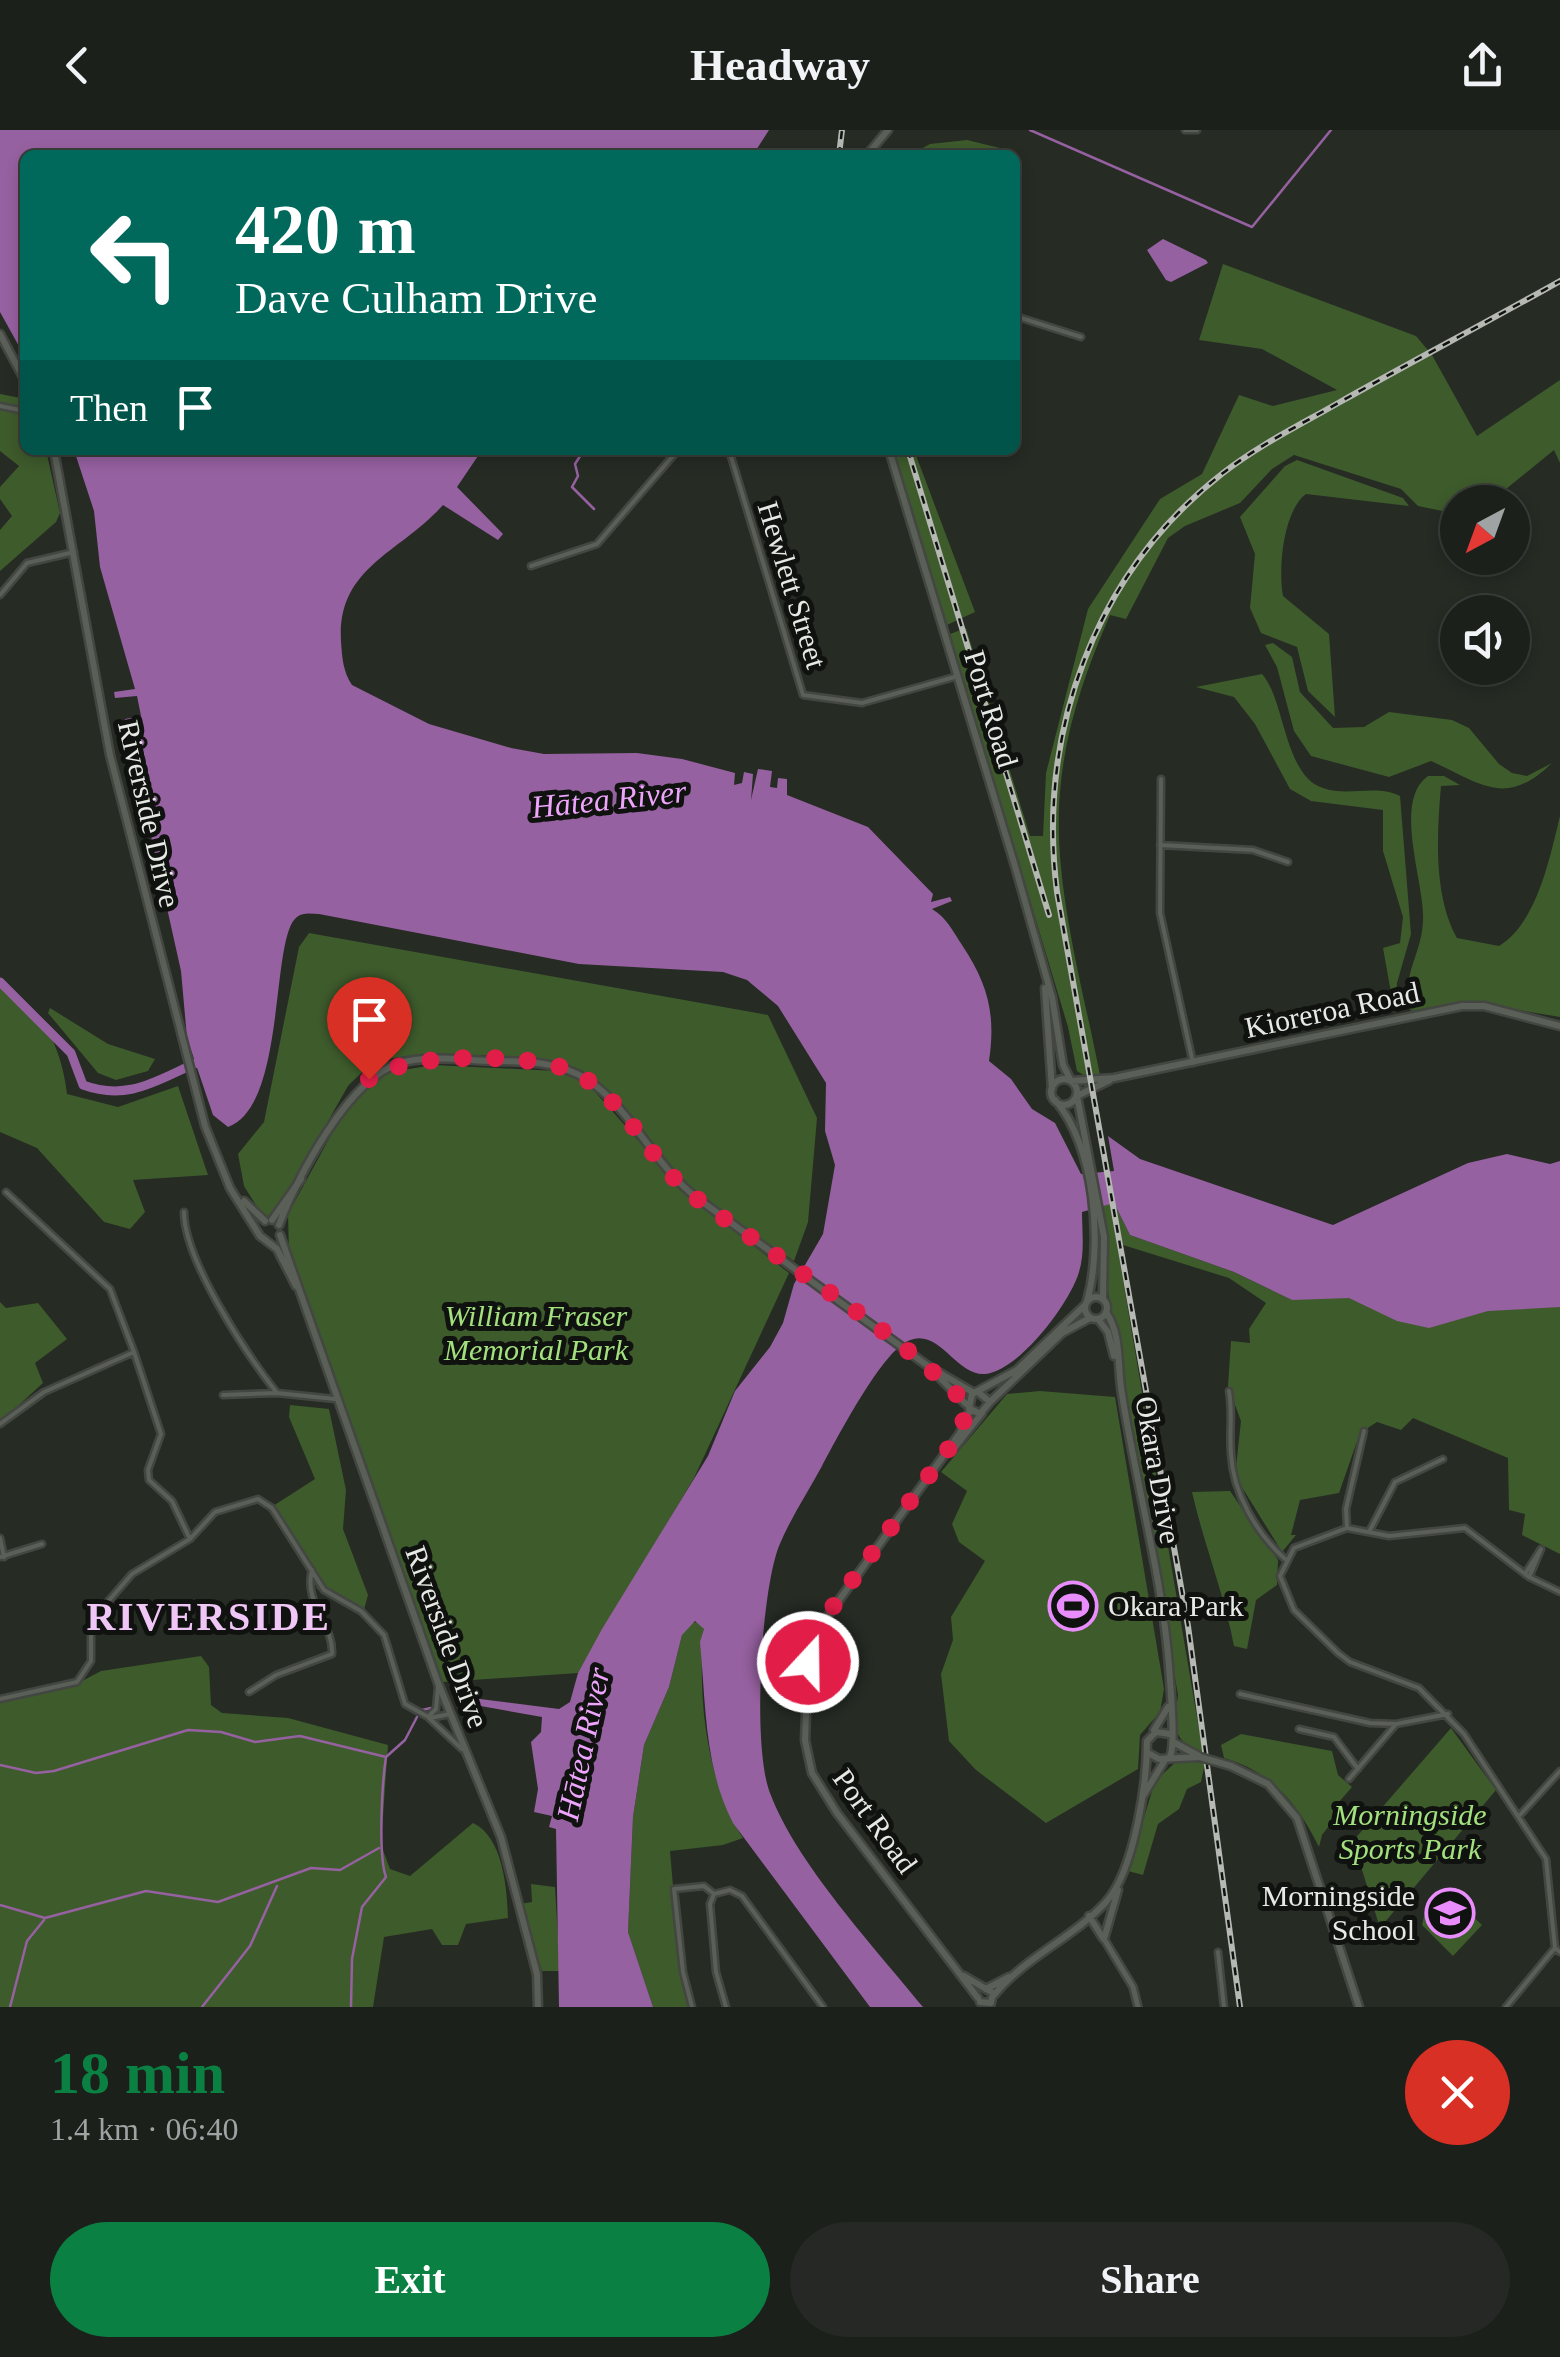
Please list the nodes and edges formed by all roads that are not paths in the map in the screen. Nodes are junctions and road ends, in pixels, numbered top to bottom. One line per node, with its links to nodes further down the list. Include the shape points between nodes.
1 (888, 130): 4 (main road)
2 (1184, 130): 3 (street)
3 (1197, 130)
4 (871, 150)
5 (1020, 318): 7 (street)
6 (0, 334): 8 (main road)
7 (1080, 337)
8 (20, 372)
9 (55, 455): 13 (main road, Riverside Drive)
10 (674, 455): 14 (street, via 592,548)
11 (731, 455): 16 (street, Hewlett Street, via 803,694 862,703)
12 (891, 455): 16 (main road, Port Road)
13 (76, 552): 15 (street, via 26,563); 29 (main road, Riverside Drive, via 110,755 190,1073)
14 (531, 566)
15 (0, 595)
16 (958, 676): 20 (main road, Port Road)
17 (1161, 779): 18 (street)
18 (1160, 846): 19 (street, via 1253,850); 22 (street, via 1160,913)
19 (1288, 862)
20 (1044, 982): 24 (main road, Port Road); 25 (main road, Port Road)
21 (1560, 1026): 22 (main road, Kioreroa Road, via 1462,1006)
22 (1192, 1063): 23 (main road, Kioreroa Road)
23 (1114, 1078): 24 (main road, Kioreroa Road); 26 (main road, Kioreroa Road)
24 (1071, 1082): 25 (main road, via 1060,1080); 26 (main road, Port Road)
25 (1052, 1090): 27 (main road, Port Road)
26 (1077, 1096): 27 (main road, via 1069,1104); 28 (main road, Port Road)
27 (1055, 1100): 28 (main road, Port Road, via 1071,1118)
28 (1086, 1158): 33 (main road, Port Road)
29 (228, 1180): 32 (main road, Riverside Drive); 34 (main road, Riverside Drive)
30 (6, 1192): 42 (street, via 110,1289)
31 (184, 1212): 47 (street, via 235,1336)
32 (272, 1222): 34 (main road); 35 (main road, Riverside Drive); 44 (main road, via 353,1095 389,1067 434,1059 544,1063 598,1087 674,1178)
33 (1098, 1223): 38 (main road, Port Road); 39 (main road, Port Road)
34 (258, 1230): 36 (main road, Riverside Drive)
35 (280, 1235): 36 (main road); 37 (main road, Riverside Drive)
36 (270, 1242): 37 (main road, Riverside Drive)
37 (296, 1286): 49 (main road, Riverside Drive)
38 (1103, 1299): 39 (main road); 40 (main road, Okara Drive)
39 (1086, 1303): 41 (main road, Okara Drive); 46 (main road, via 1017,1370)
40 (1106, 1312): 41 (main road); 43 (main road, Okara Drive, via 1115,1329)
41 (1094, 1319): 43 (main road, Okara Drive, via 1108,1332); 50 (main road, via 1062,1333)
42 (134, 1352): 53 (street, via 44,1392); 60 (street, via 161,1434 149,1480 172,1501)
43 (1117, 1361): 70 (main road, Okara Drive, via 1167,1652)
44 (928, 1366): 46 (main road); 51 (main road)
45 (1229, 1390): 63 (street, via 1237,1490)
46 (976, 1392): 50 (main road); 51 (main road, Port Road)
47 (277, 1393): 48 (street); 49 (street)
48 (223, 1396)
49 (336, 1399): 66 (main road, Riverside Drive)
50 (990, 1402): 52 (main road, Port Road)
51 (969, 1408): 52 (main road); 56 (main road, Port Road, via 960,1433)
52 (982, 1413): 56 (main road, Port Road)
53 (0, 1424)
54 (1364, 1431): 57 (street)
55 (1443, 1459): 58 (street, via 1395,1482)
56 (932, 1470): 93 (main road, Port Road, via 816,1632 805,1740 822,1792)
57 (1347, 1528): 58 (street); 63 (street, via 1302,1544)
58 (1368, 1532): 65 (street, via 1470,1529 1527,1576)
59 (0, 1538): 62 (street)
60 (190, 1539): 64 (street, via 221,1508 262,1499); 69 (street, via 136,1571 95,1613 91,1661 77,1682)
61 (42, 1544): 62 (street)
62 (2, 1557)
63 (1285, 1559): 72 (street, via 1283,1592 1311,1628 1350,1662 1412,1684)
64 (312, 1570): 67 (street, via 312,1600 332,1654); 73 (street, via 324,1590 361,1611 384,1635 401,1698)
65 (1560, 1592)
66 (438, 1685): 71 (main road, Riverside Drive); 73 (street, via 436,1710)
67 (249, 1692)
68 (1240, 1694): 74 (street)
69 (0, 1699)
70 (1169, 1706): 76 (main road); 77 (main road, Okara Drive)
71 (450, 1714): 73 (street); 78 (main road, Riverside Drive)
72 (1448, 1714): 74 (street); 86 (street)
73 (425, 1716): 78 (street)
74 (1396, 1724): 82 (street)
75 (1299, 1729): 82 (street, via 1334,1737)
76 (1152, 1734): 77 (main road); 79 (main road)
77 (1173, 1739): 80 (main road); 81 (main road)
78 (466, 1752): 98 (main road, Riverside Drive, via 501,1837 536,1974)
79 (1149, 1752): 80 (main road); 85 (main road)
80 (1168, 1757): 81 (main road); 85 (main road)
81 (1200, 1757): 104 (main road, bridge, via 1268,1784 1297,1818)
82 (1358, 1769): 84 (street)
83 (1560, 1771): 86 (street)
84 (1349, 1779)
85 (1143, 1797): 87 (main road)
86 (1519, 1816): 91 (street, via 1546,1861)
87 (1118, 1880): 89 (main road); 90 (main road)
88 (714, 1894): 99 (street, via 704,1886 674,1888); 100 (street, via 716,1972); 101 (street, via 730,1890 746,1899)
89 (1089, 1916): 90 (main road); 94 (main road)
90 (1104, 1939): 102 (street)
91 (1557, 1950): 105 (street)
92 (1218, 1952): 103 (street)
93 (964, 1976): 95 (main road, Port Road); 96 (main road, Port Road)
94 (1009, 1977): 95 (main road); 97 (main road)
95 (986, 1989): 96 (main road); 97 (main road, Port Road)
96 (979, 2002): 97 (main road)
97 (992, 2002)
98 (538, 2007)
99 (692, 2007)
100 (726, 2007)
101 (823, 2007)
102 (1138, 2007)
103 (1224, 2007)
104 (1358, 2007)
105 (1506, 2007)

